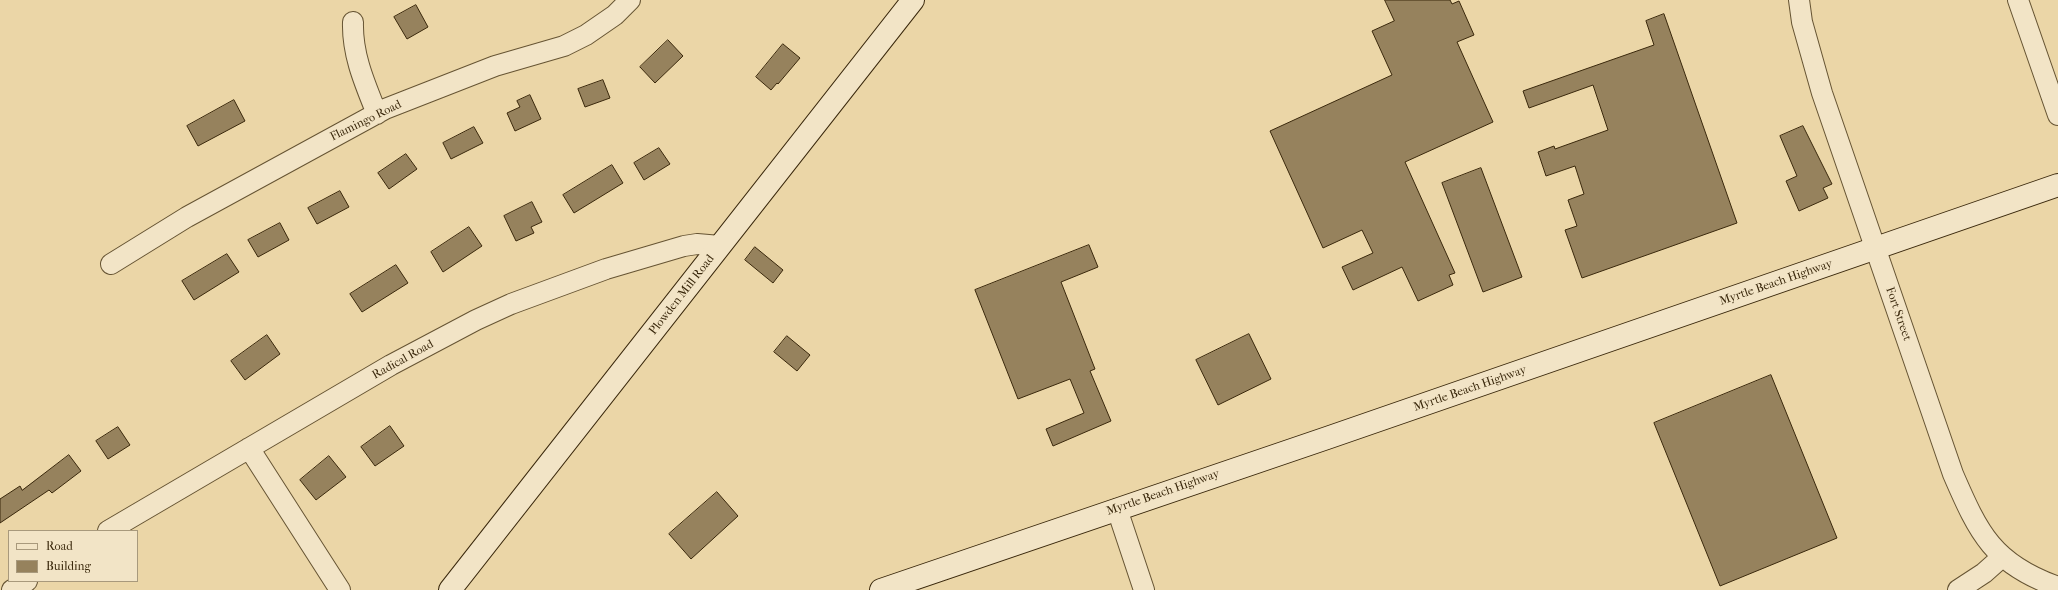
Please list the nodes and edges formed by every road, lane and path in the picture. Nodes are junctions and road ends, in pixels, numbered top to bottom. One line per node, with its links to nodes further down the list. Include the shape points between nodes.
1 (630, 0): 6 (street, Flamingo Road, via 615,15 586,35 564,46 495,66)
2 (913, 0): 9 (main road, Plowden Mill Road)
3 (1799, 0): 10 (street, Fort Street, via 1802,22 1822,93)
4 (2018, 0): 7 (street)
5 (353, 22): 6 (street, via 356,58)
6 (377, 114): 11 (street, Flamingo Road, via 187,217)
7 (2058, 115)
8 (2058, 185): 10 (main road, Myrtle Beach Highway)
9 (720, 246): 12 (street, Radical Road, via 684,246 606,269 511,304 391,366); 20 (main road, Plowden Mill Road)
10 (1875, 248): 13 (main road, Myrtle Beach Highway); 15 (street, Fort Street, via 1953,474 1973,519)
11 (111, 264)
12 (249, 448): 14 (street, Radical Road); 19 (street)
13 (1117, 509): 21 (main road, Myrtle Beach Highway); 22 (street)
14 (110, 530)
15 (2002, 557): 17 (street, Fort Street, via 2026,573); 23 (street)
16 (25, 582): 18 (street)
17 (2058, 587)
18 (12, 590)
19 (340, 590)
20 (450, 590)
21 (881, 590)
22 (1144, 590)
23 (1958, 590)

